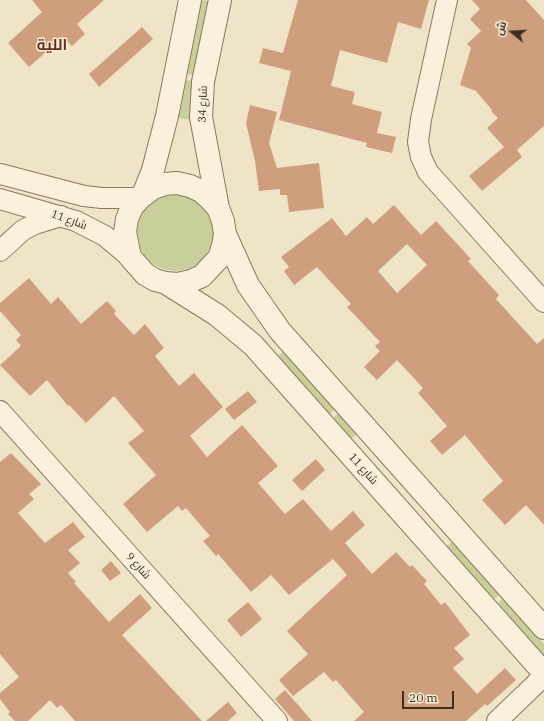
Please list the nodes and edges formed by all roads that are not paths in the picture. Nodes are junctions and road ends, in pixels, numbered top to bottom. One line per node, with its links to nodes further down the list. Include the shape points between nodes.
1 (190, 0): 5 (street, via 167,116 153,170)
2 (220, 0): 7 (street, شارع 34, via 203,82 201,105 203,134)
3 (447, 0): 13 (street, via 421,119 418,142 421,157 428,172)
4 (0, 174): 5 (street, via 84,196)
5 (141, 196): 7 (street, via 153,188 177,183 201,191); 11 (street, via 130,213 125,232)
6 (0, 199): 8 (street, شارع 11)
7 (218, 208): 9 (street)
8 (61, 216): 10 (street, via 23,230); 11 (street, شارع 11, via 105,236)
9 (225, 234): 12 (street, via 219,258 202,276 191,281); 16 (street, via 248,285 268,317)
10 (0, 251)
11 (130, 257): 12 (street, via 145,274)
12 (166, 283): 15 (street, شارع 11, via 242,334)
13 (544, 302)
14 (0, 411): 19 (street, شارع 9)
15 (352, 457): 16 (street, via 364,450 372,453 424,512 437,520); 18 (street, شارع 11)
16 (451, 524): 17 (street)
17 (544, 628)
18 (544, 675): 20 (street)
19 (277, 721)
20 (497, 721)

